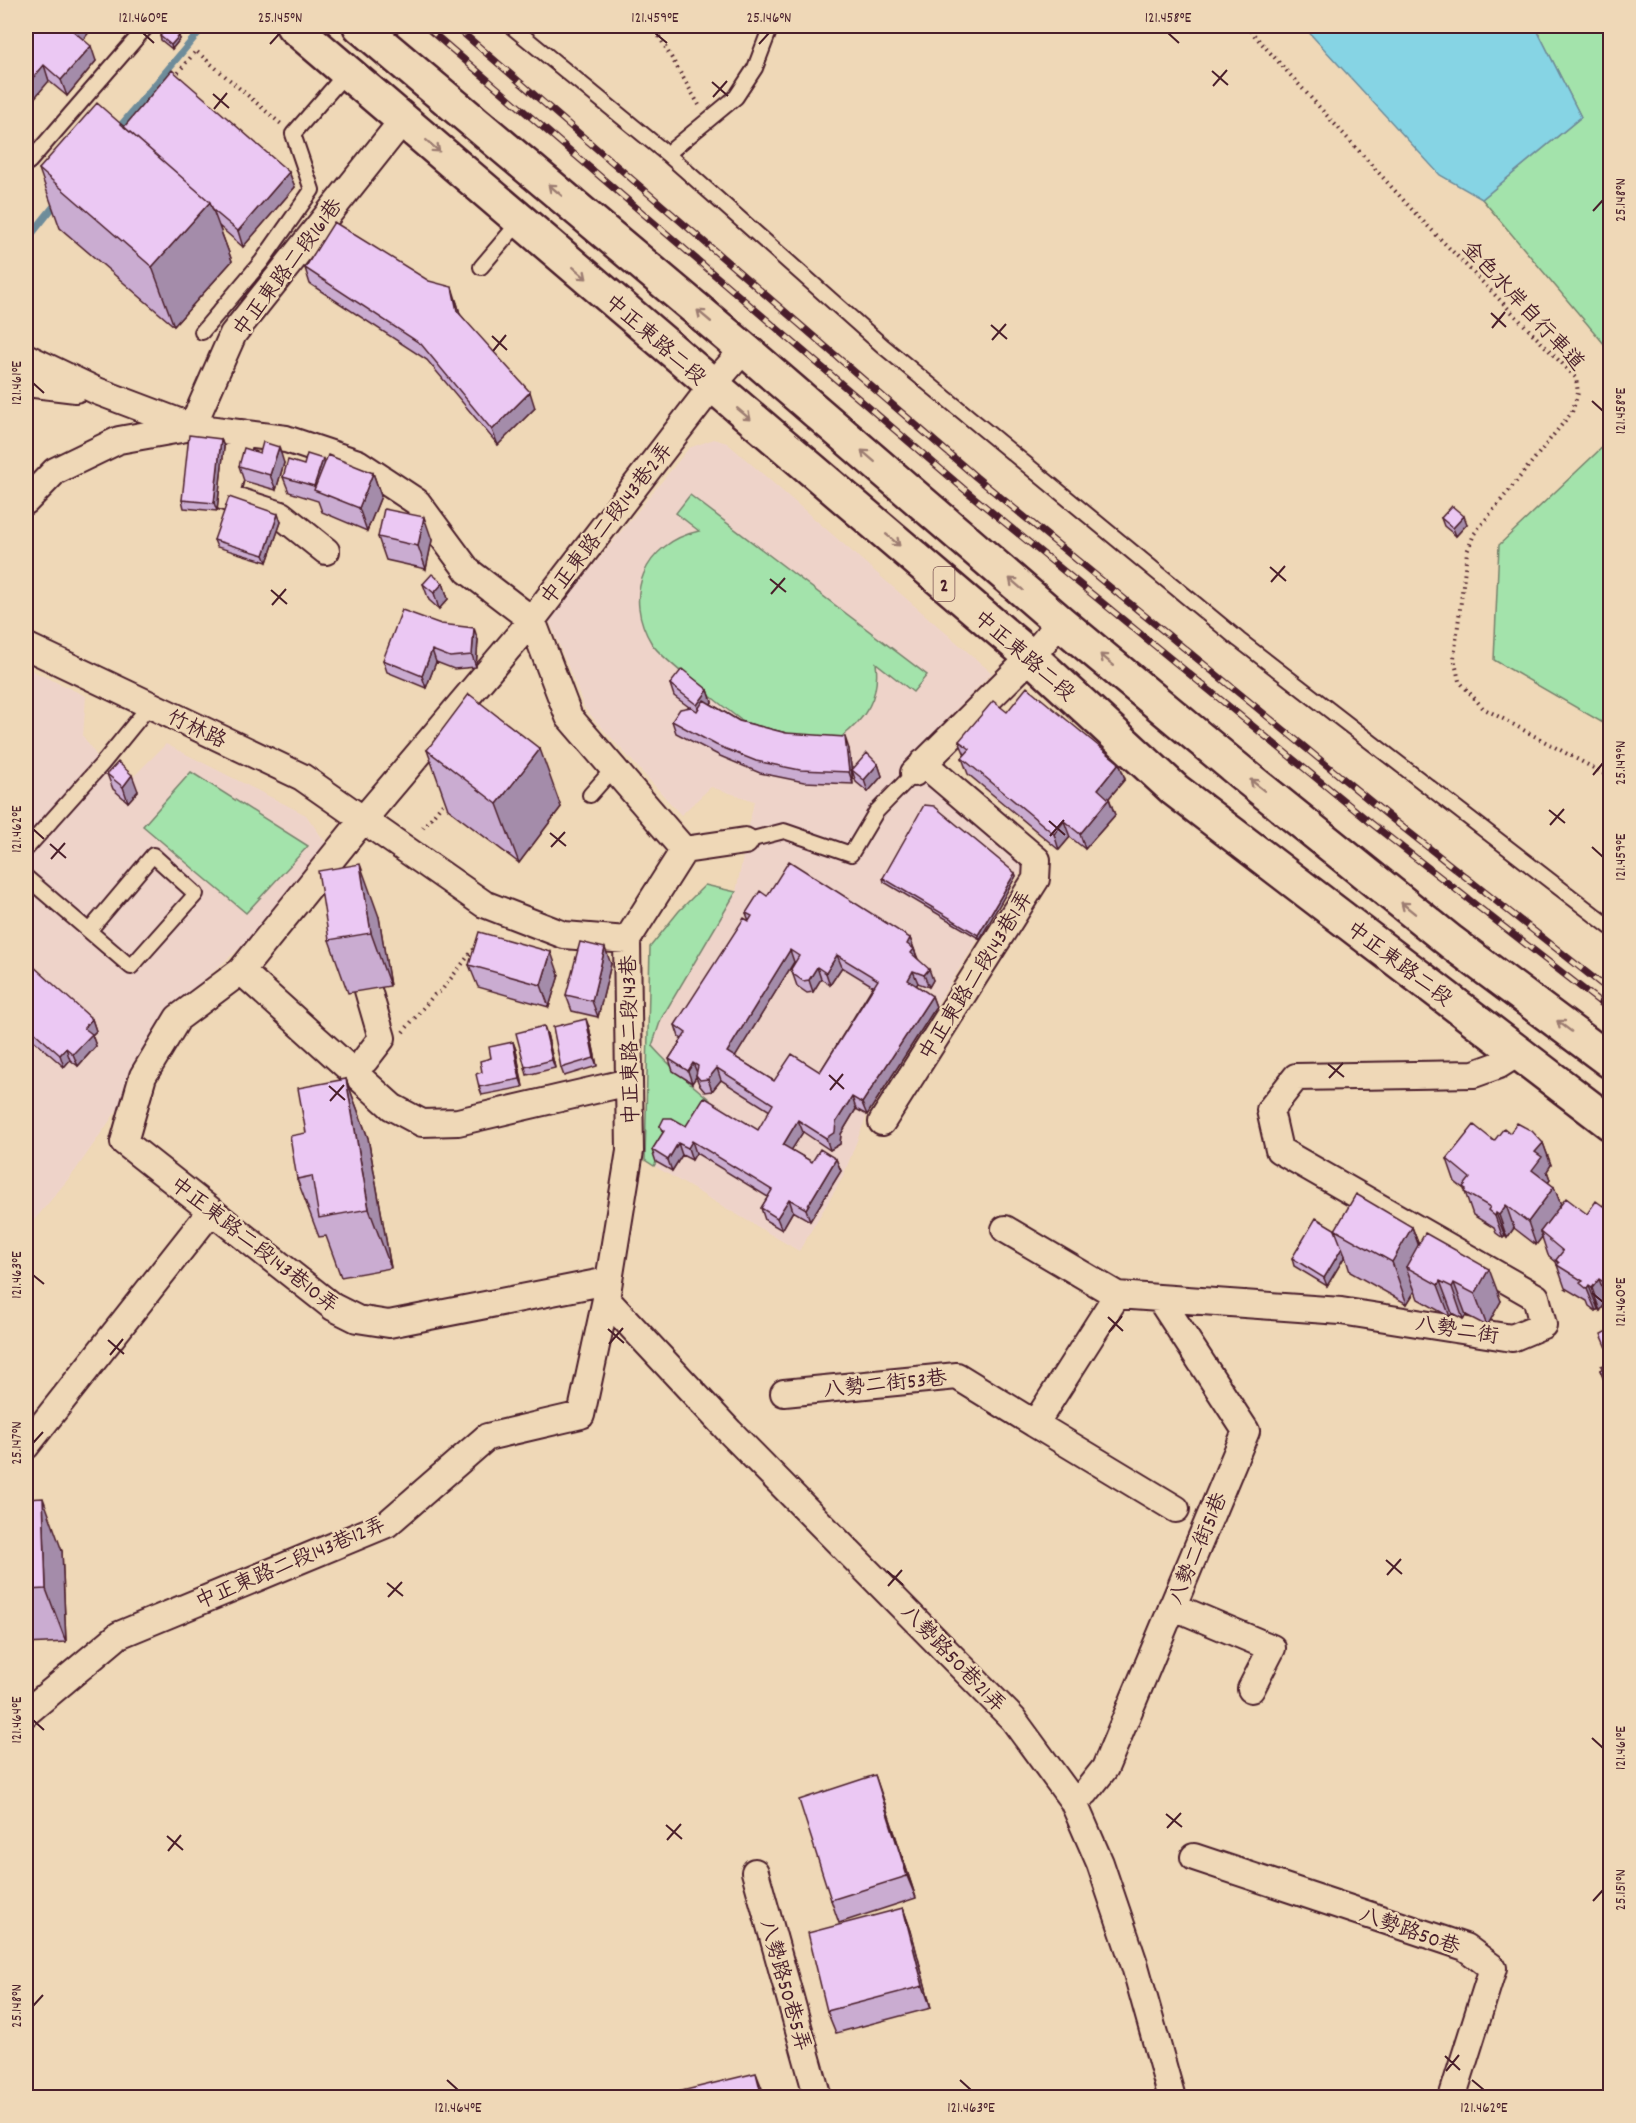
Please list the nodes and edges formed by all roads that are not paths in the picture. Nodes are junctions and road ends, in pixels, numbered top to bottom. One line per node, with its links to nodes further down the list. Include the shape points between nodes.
1 (147, 26): 9 (lane)
2 (293, 26): 6 (main road, 中正東路二段 / 2)
3 (360, 26): 14 (main road, 2, one-way to 3)
4 (511, 26): 8 (lane)
5 (771, 26): 8 (lane, via 755,68 736,98)
6 (347, 72): 7 (main road, 中正東路二段 / 2); 12 (lane, via 293,134 312,190)
7 (403, 120): 10 (main road, 中正東路二段 / 2, one-way to 10); 12 (street, 中正東路二段161巷)
8 (667, 154): 36 (lane, via 884,347 1239,640)
9 (26, 162)
10 (520, 221): 11 (lane); 17 (main road, 中正東路二段 / 2, one-way to 17)
11 (481, 267)
12 (270, 268): 13 (lane); 19 (street, 中正東路二段161巷, via 233,334)
13 (202, 332)
14 (744, 349): 17 (street, 中正東路二段143巷2弄); 24 (main road, 2, one-way to 14)
15 (26, 357): 18 (street)
16 (26, 383): 18 (street)
17 (712, 386): 23 (street, 中正東路二段143巷2弄); 26 (main road, 中正東路二段 / 2, one-way to 26)
18 (97, 391): 19 (street)
19 (192, 427): 20 (street); 21 (street, via 119,440 55,471)
20 (242, 433): 22 (street, via 225,497 281,515); 23 (street, via 286,439 358,463 417,502 468,571)
21 (26, 501)
22 (326, 551)
23 (532, 620): 29 (street, 中正東路二段143巷2弄, via 569,717); 31 (street)
24 (1060, 622): 26 (street); 43 (main road, 2, one-way to 24, via 1451,942)
25 (26, 646): 27 (street, 竹林路)
26 (1031, 657): 28 (street); 41 (main road, 中正東路二段 / 2, via 1175,790)
27 (150, 705): 31 (street, 竹林路, via 302,777); 33 (lane)
28 (919, 768): 32 (lane, via 876,812 851,854 784,831); 45 (street, 中正東路二段143巷1弄, via 1037,860 1036,879)
29 (613, 769): 30 (lane); 34 (street, 中正東路二段143巷2弄)
30 (590, 795)
31 (362, 821): 38 (street, 竹林路, via 484,904 564,935); 39 (street)
32 (745, 841): 34 (street)
33 (26, 849)
34 (684, 850): 38 (street, 中正東路二段143巷)
35 (26, 877): 37 (lane)
36 (1611, 927)
37 (89, 931): 37 (lane, via 131,967 196,894 153,855)
38 (627, 940): 44 (street, 中正東路二段143巷)
39 (241, 971): 44 (street, via 392,1107 422,1123 458,1122); 47 (street, 中正東路二段143巷10弄, via 178,1018 143,1076 124,1142)
40 (368, 990): 42 (street, via 382,1038)
41 (1518, 1053): 46 (main road, 中正東路二段 / 2); 51 (street, 八勢二街, via 1474,1074 1296,1077 1270,1110 1279,1150 1536,1296 1543,1325 1512,1338 1341,1311)
42 (365, 1060)
43 (1611, 1061)
44 (629, 1082): 49 (street, 中正東路二段143巷, via 630,1151)
45 (882, 1122)
46 (1611, 1123)
47 (211, 1211): 49 (street, 中正東路二段143巷10弄, via 333,1306 357,1319 389,1324); 54 (street)
48 (1005, 1229): 50 (street, 八勢二街)
49 (607, 1290): 58 (street, 中正東路二段143巷12弄, via 581,1415 487,1437 387,1524 118,1635); 59 (street, 八勢路50巷21弄, via 730,1432 1013,1719)
50 (1117, 1295): 51 (street, 八勢二街); 53 (street)
51 (1160, 1299): 56 (street, 八勢二街51巷, via 1246,1431)
52 (784, 1393): 53 (street, 八勢二街53巷, via 957,1376)
53 (1035, 1424): 55 (street, 八勢二街53巷)
54 (26, 1446)
55 (1176, 1509)
56 (1172, 1606): 57 (street, via 1272,1648); 59 (street, 八勢二街51巷, via 1105,1768 1086,1792)
57 (1251, 1689)
58 (26, 1713)
59 (1073, 1801): 63 (street, 八勢路50巷21弄, via 1100,1863 1132,1956)
60 (1194, 1857): 64 (street, 八勢路50巷, via 1465,1947 1493,1968)
61 (755, 1872): 62 (street, 八勢路50巷5弄)
62 (818, 2097)
63 (1172, 2097)
64 (1452, 2097)

